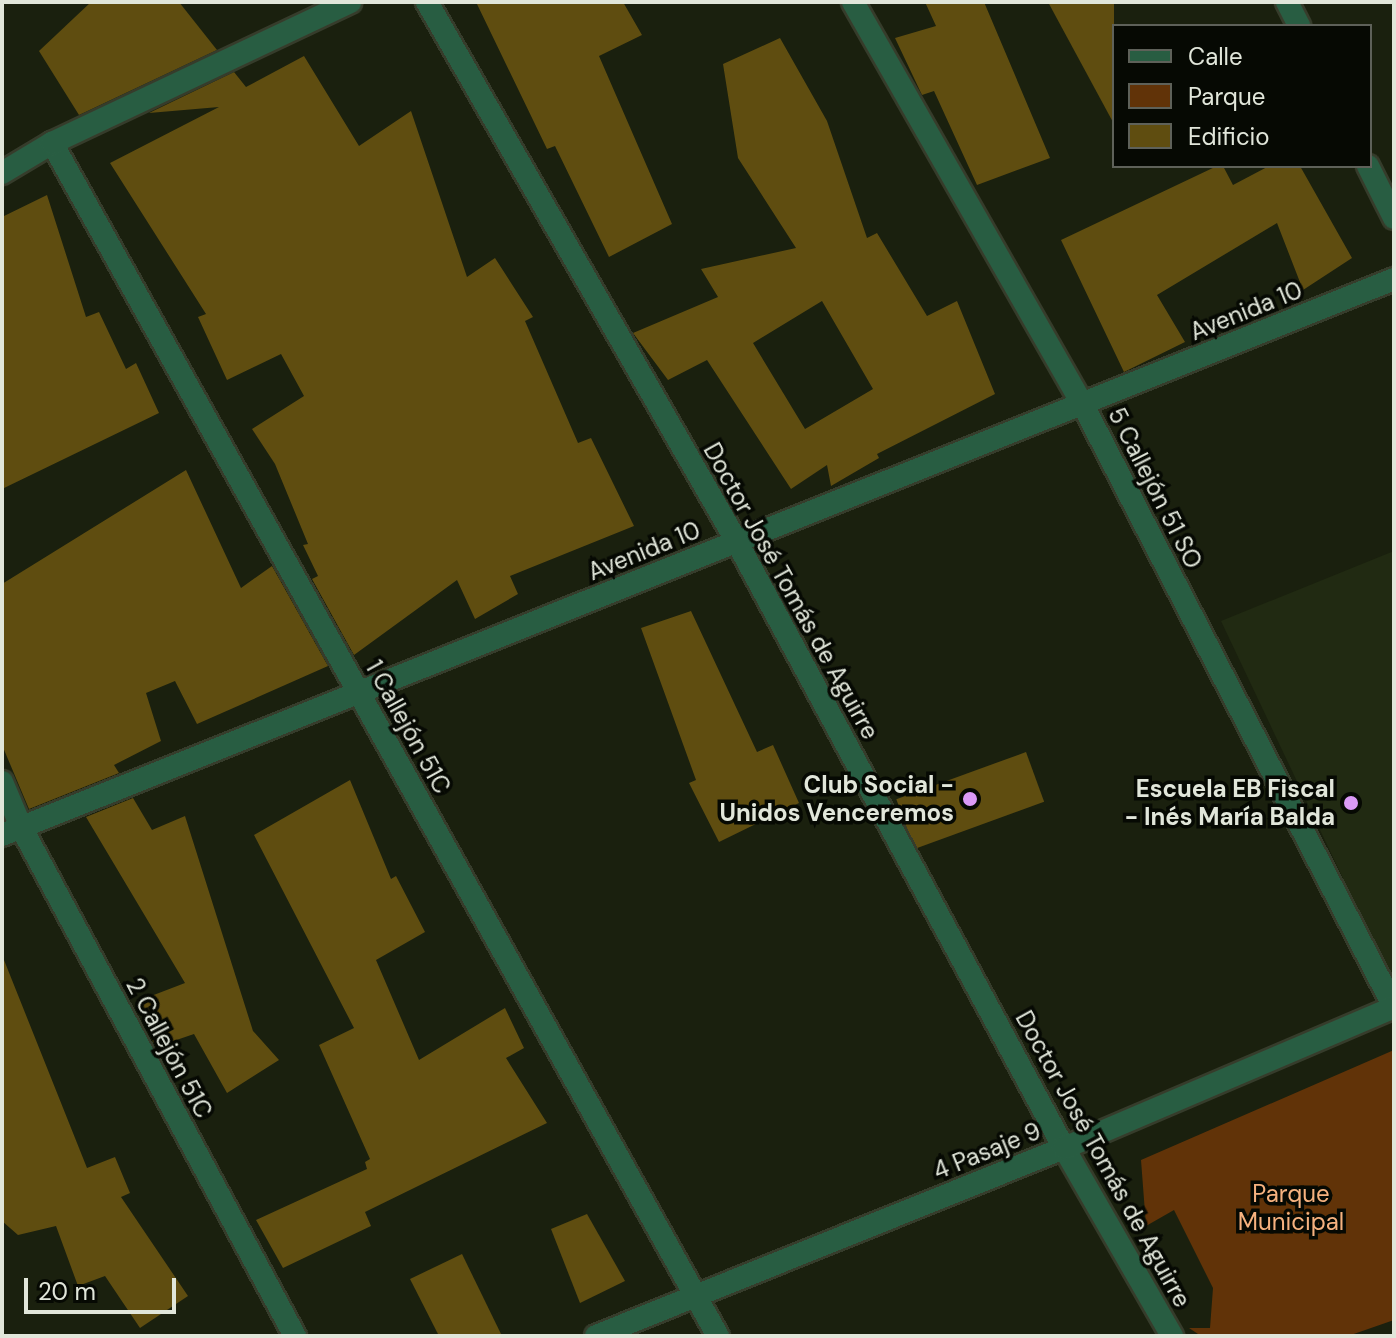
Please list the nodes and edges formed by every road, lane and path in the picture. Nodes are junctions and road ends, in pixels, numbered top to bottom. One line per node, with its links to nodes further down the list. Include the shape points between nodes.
1 (350, 2): 6 (street)
2 (427, 2): 12 (street, Doctor José Tomás de Aguirre)
3 (853, 2): 11 (street, 5 Callejón 51 SO)
4 (1287, 2): 5 (street)
5 (1298, 24)
6 (52, 143): 8 (street); 13 (street, 1 Callejón 51C)
7 (1369, 168): 9 (street)
8 (2, 173)
9 (1394, 218)
10 (1394, 279): 11 (street, Avenida 10)
11 (1083, 405): 12 (street, Avenida 10); 16 (street, 5 Callejón 51 SO)
12 (737, 542): 13 (street, Avenida 10); 17 (street, Doctor José Tomás de Aguirre)
13 (360, 695): 15 (street, Avenida 10); 18 (street, 1 Callejón 51C)
14 (2, 782): 15 (street, 2 Callejón 51C)
15 (12, 831): 19 (street, 2 Callejón 51C)
16 (1394, 1007): 17 (street, 4 Pasaje 9)
17 (1064, 1148): 18 (street, 4 Pasaje 9); 22 (street, Doctor José Tomás de Aguirre)
18 (695, 1296): 20 (street, 4 Pasaje 9); 21 (street, 1 Callejón 51C)
19 (295, 1336)
20 (596, 1336)
21 (718, 1336)
22 (1172, 1336)

